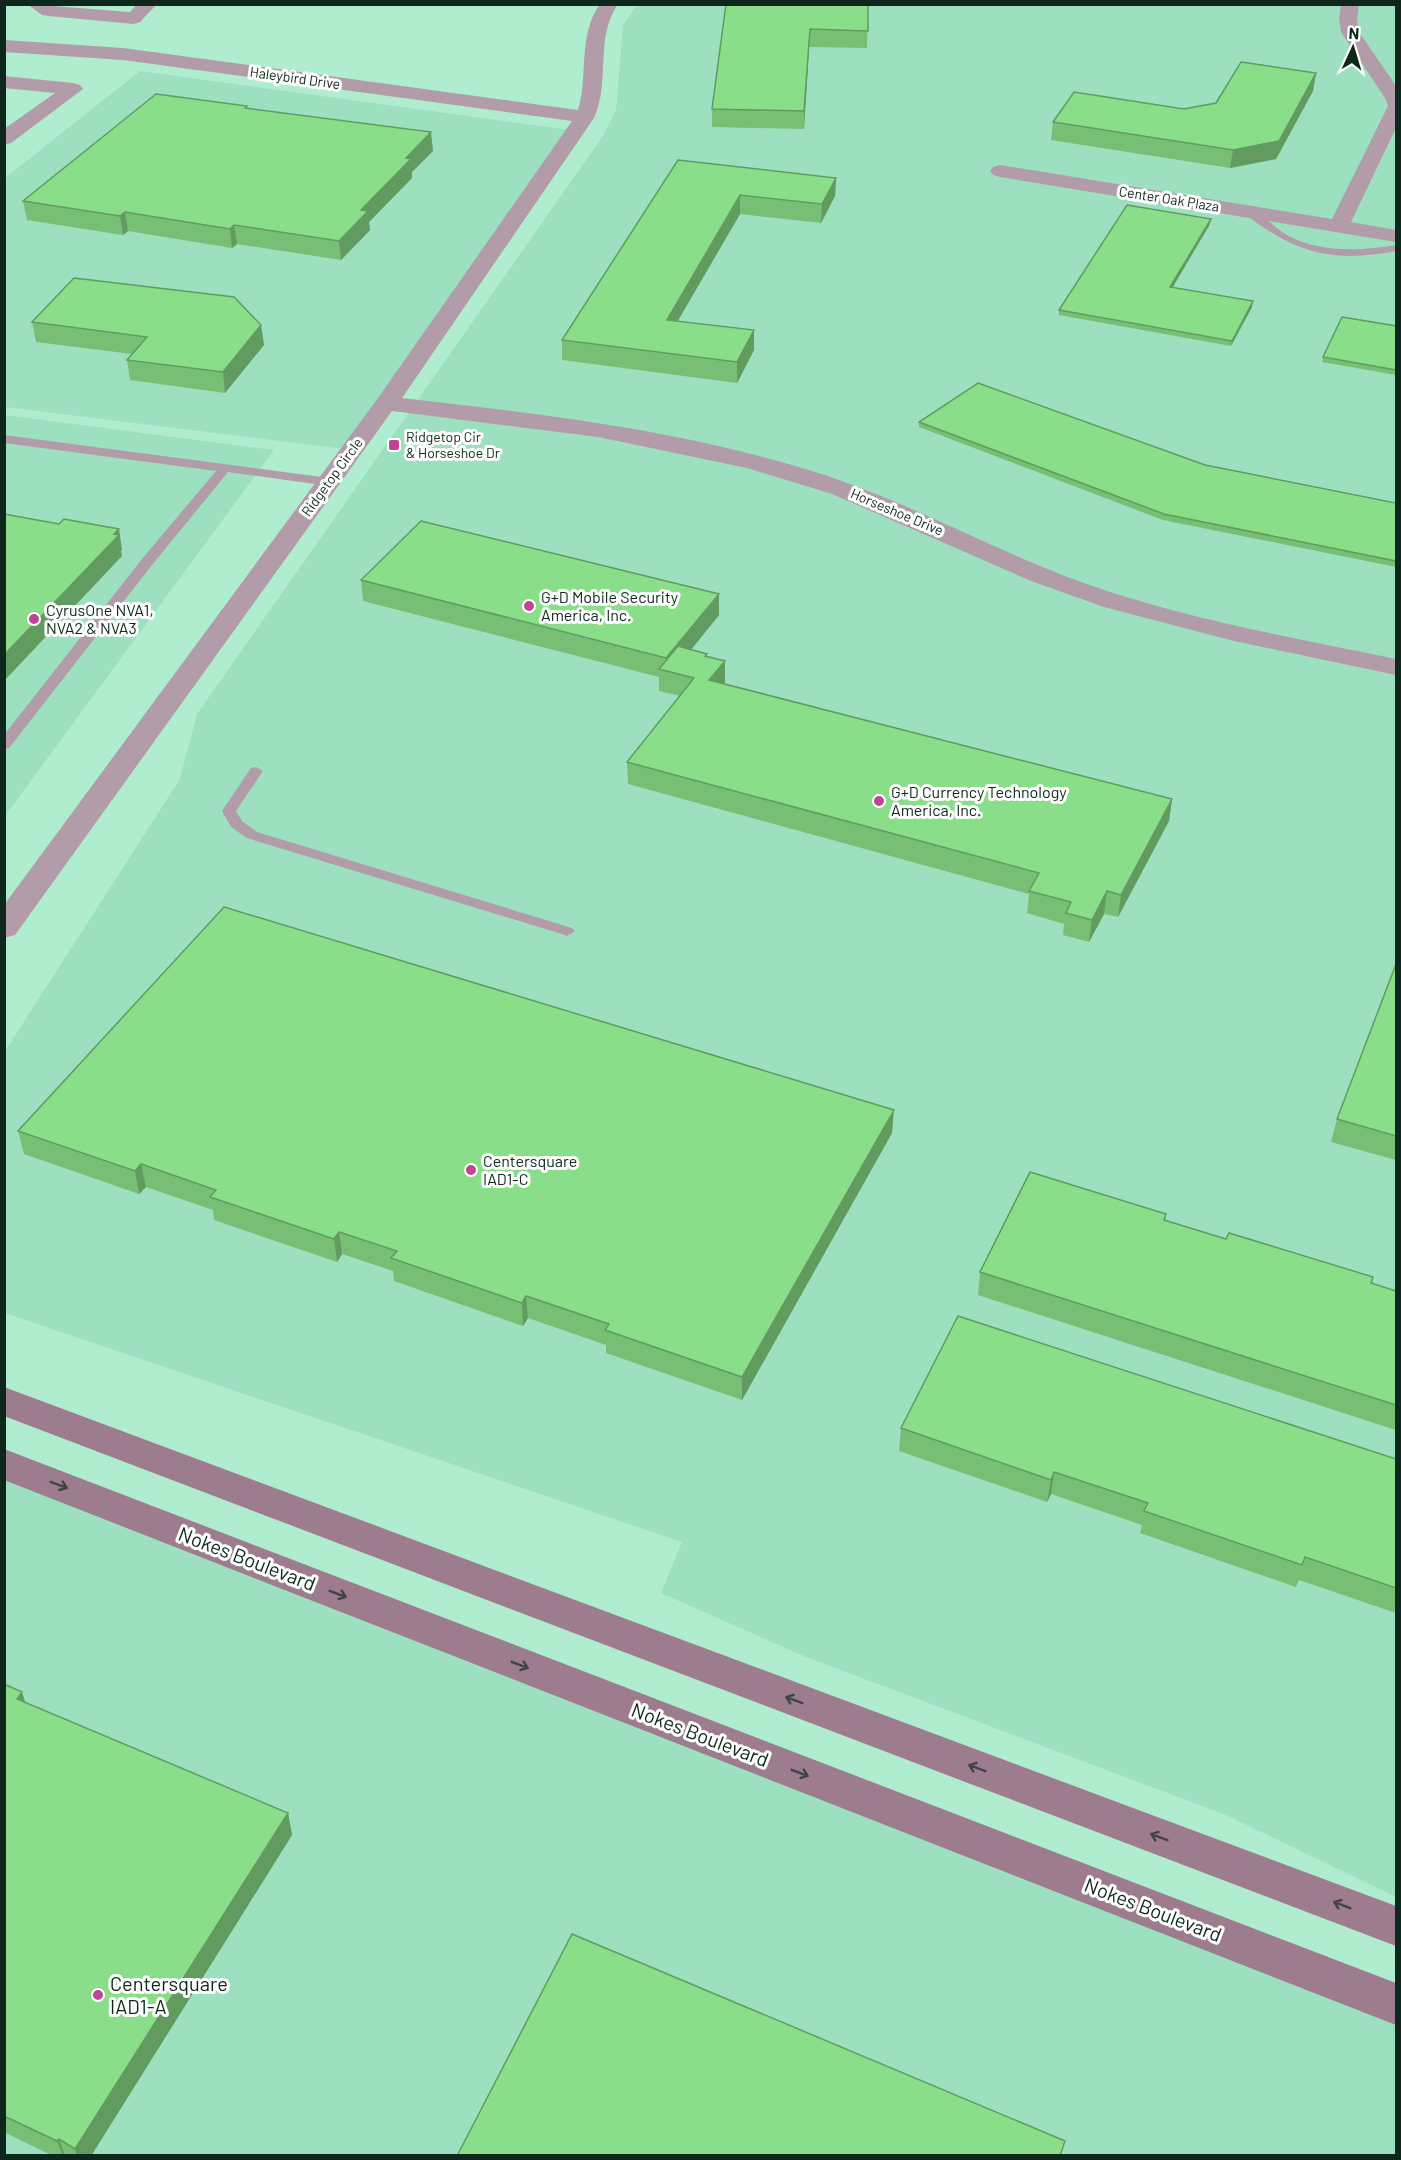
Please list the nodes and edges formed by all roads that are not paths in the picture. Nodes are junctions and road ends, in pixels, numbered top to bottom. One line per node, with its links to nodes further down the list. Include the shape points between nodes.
1 (36, 4): 2 (street, via 48,11 134,18)
2 (148, 4)
3 (609, 4): 8 (street, Ridgetop Circle, via 598,22 590,104)
4 (1351, 5): 7 (street, via 1350,32 1395,98)
5 (4, 46): 8 (street, Haleybird Drive, via 123,54)
6 (4, 82): 9 (street, via 73,88)
7 (1396, 106): 12 (street)
8 (584, 117): 15 (street, Ridgetop Circle)
9 (7, 134)
10 (1000, 171): 11 (street, Center Oak Plaza)
11 (1249, 212): 12 (street, Center Oak Plaza); 14 (lane, via 1288,240 1306,246 1364,253)
12 (1339, 226): 13 (street, Center Oak Plaza)
13 (1396, 236)
14 (1396, 248)
15 (386, 403): 18 (street, Ridgetop Circle); 19 (street, Horseshoe Drive, via 609,432 746,459 850,491 1073,588 1206,627)
16 (4, 439): 17 (lane)
17 (224, 469): 18 (lane); 20 (lane)
18 (328, 482): 22 (street, Ridgetop Circle)
19 (1396, 667)
20 (4, 745)
21 (256, 771): 23 (lane, via 229,811 236,824 252,835)
22 (6, 923)
23 (567, 930)
24 (4, 1401): 26 (main road, one-way to 24)
25 (4, 1464): 27 (main road, Nokes Boulevard, one-way to 27)
26 (1396, 1926)
27 (1396, 2004)

